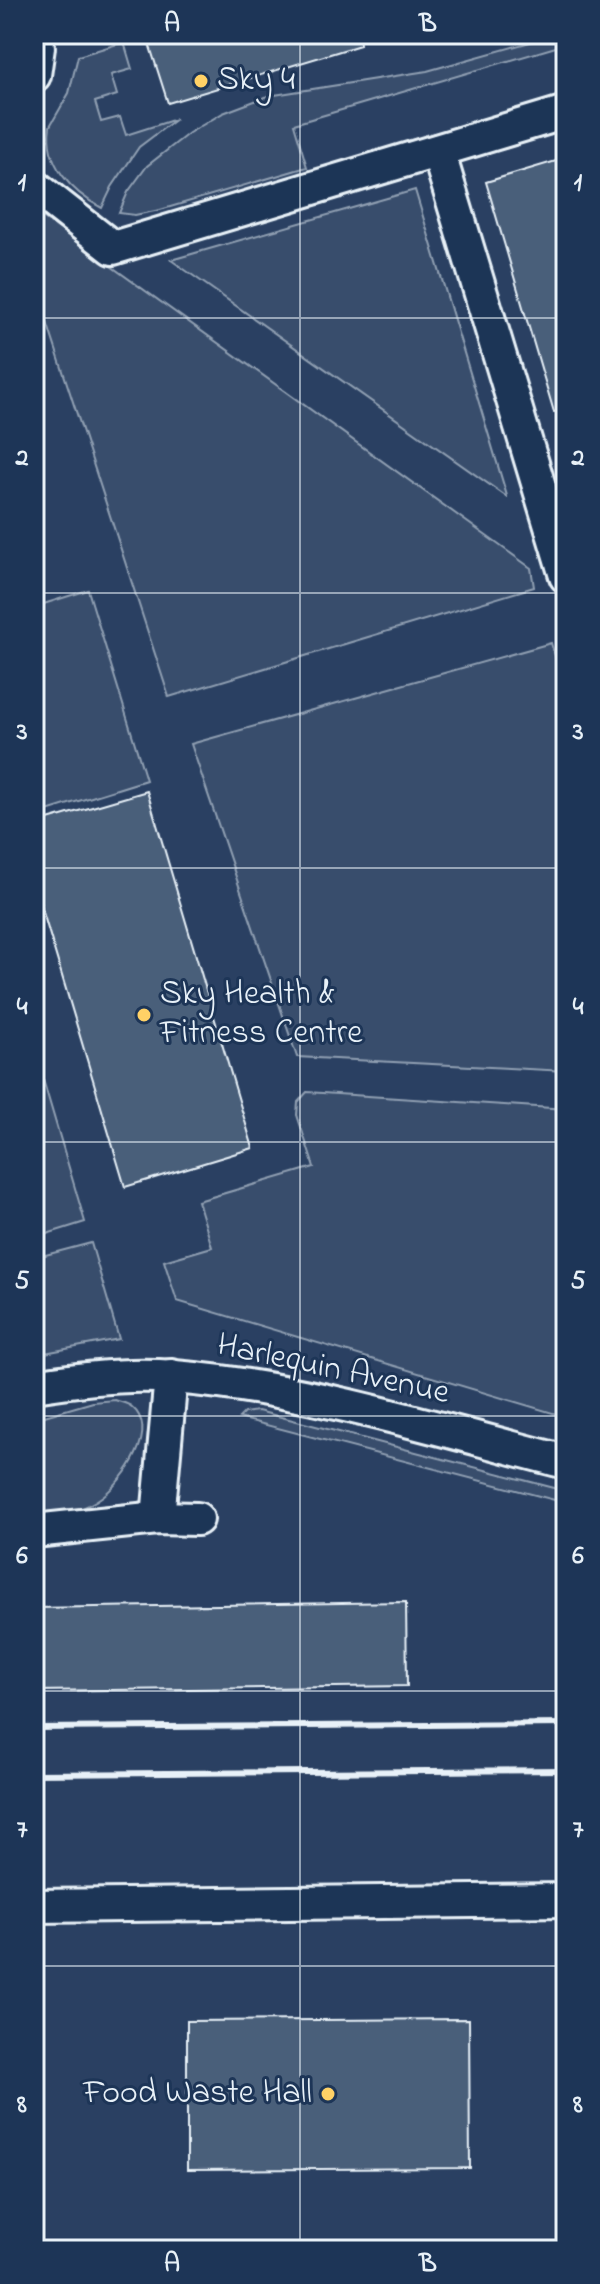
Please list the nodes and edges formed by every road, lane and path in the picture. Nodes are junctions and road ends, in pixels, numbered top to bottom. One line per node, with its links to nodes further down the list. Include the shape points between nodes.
1 (35, 34): 2 (lane)
2 (34, 75)
3 (566, 112): 4 (lane)
4 (438, 151): 5 (lane, via 113,248); 6 (lane)
5 (34, 186)
6 (566, 576)
7 (171, 1376): 8 (lane, Harlequin Avenue); 9 (lane, Harlequin Avenue, via 288,1392); 10 (lane)
8 (34, 1386)
9 (566, 1462)
10 (158, 1518): 11 (lane); 12 (lane)
11 (197, 1519)
12 (34, 1531)
13 (566, 1900): 14 (lane)
14 (34, 1906)

